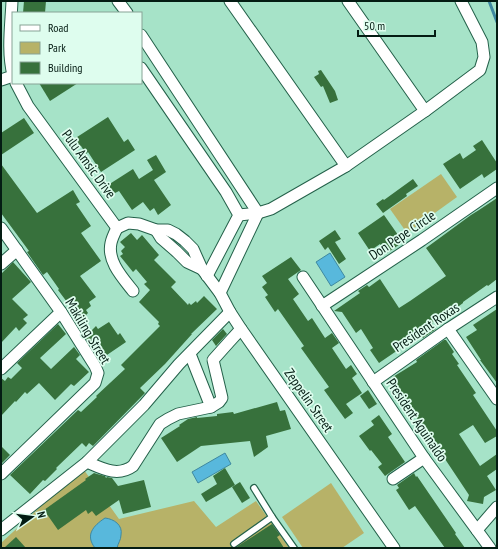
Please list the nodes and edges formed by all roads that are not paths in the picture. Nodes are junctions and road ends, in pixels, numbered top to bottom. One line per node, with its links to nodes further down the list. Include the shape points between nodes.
1 (12, 1): 10 (street)
2 (118, 1): 6 (street); 7 (street)
3 (230, 1): 15 (street)
4 (348, 1): 14 (street)
5 (461, 1): 14 (street, via 482,42 484,57 480,70)
6 (116, 12)
7 (126, 12)
8 (142, 37): 17 (street)
9 (142, 69): 18 (street)
10 (12, 70)
11 (12, 75): 12 (street)
12 (1, 80)
13 (17, 84): 20 (street, Pulu Amsic Drive, via 28,106)
14 (425, 111): 15 (street)
15 (346, 166): 17 (street, via 270,209)
16 (497, 188): 30 (street, Don Pepe Circle)
17 (258, 213): 18 (street); 22 (street)
18 (239, 215): 21 (street)
19 (1, 228): 23 (street, Makiling Street)
20 (117, 228): 25 (street, Zeppelin Street, via 128,223 156,230 168,230 193,249); 27 (street, via 111,242 111,257)
21 (227, 238): 22 (street); 25 (street)
22 (244, 243): 28 (street)
23 (17, 250): 24 (street); 31 (street, Makiling Street)
24 (1, 264)
25 (205, 272): 28 (street, Zeppelin Street)
26 (303, 277): 30 (street, President Aguinaldo)
27 (133, 291)
28 (220, 293): 32 (street, Zeppelin Street)
29 (497, 297): 34 (street, President Roxas)
30 (322, 306): 37 (street, President Aguinaldo)
31 (61, 312): 36 (street); 42 (street, Makiling Street, via 95,366 98,374 95,383)
32 (230, 312): 33 (street, Zeppelin Street); 35 (street)
33 (241, 329): 39 (street, via 213,360 222,398); 51 (street, Zeppelin Street)
34 (448, 329): 37 (street, President Roxas); 38 (street)
35 (190, 354): 39 (street); 41 (street)
36 (1, 369)
37 (372, 382): 40 (street, President Aguinaldo)
38 (497, 399)
39 (211, 407): 41 (street, via 178,414 160,424 128,470 112,471)
40 (424, 458): 43 (street); 48 (street, President Aguinaldo)
41 (87, 462): 47 (street)
42 (1, 474)
43 (393, 478)
44 (254, 488): 46 (lane)
45 (497, 507): 48 (street)
46 (272, 517): 49 (lane); 50 (lane)
47 (1, 530)
48 (477, 530): 52 (street, President Aguinaldo)
49 (234, 544)
50 (294, 548)
51 (394, 548)
52 (490, 548)

